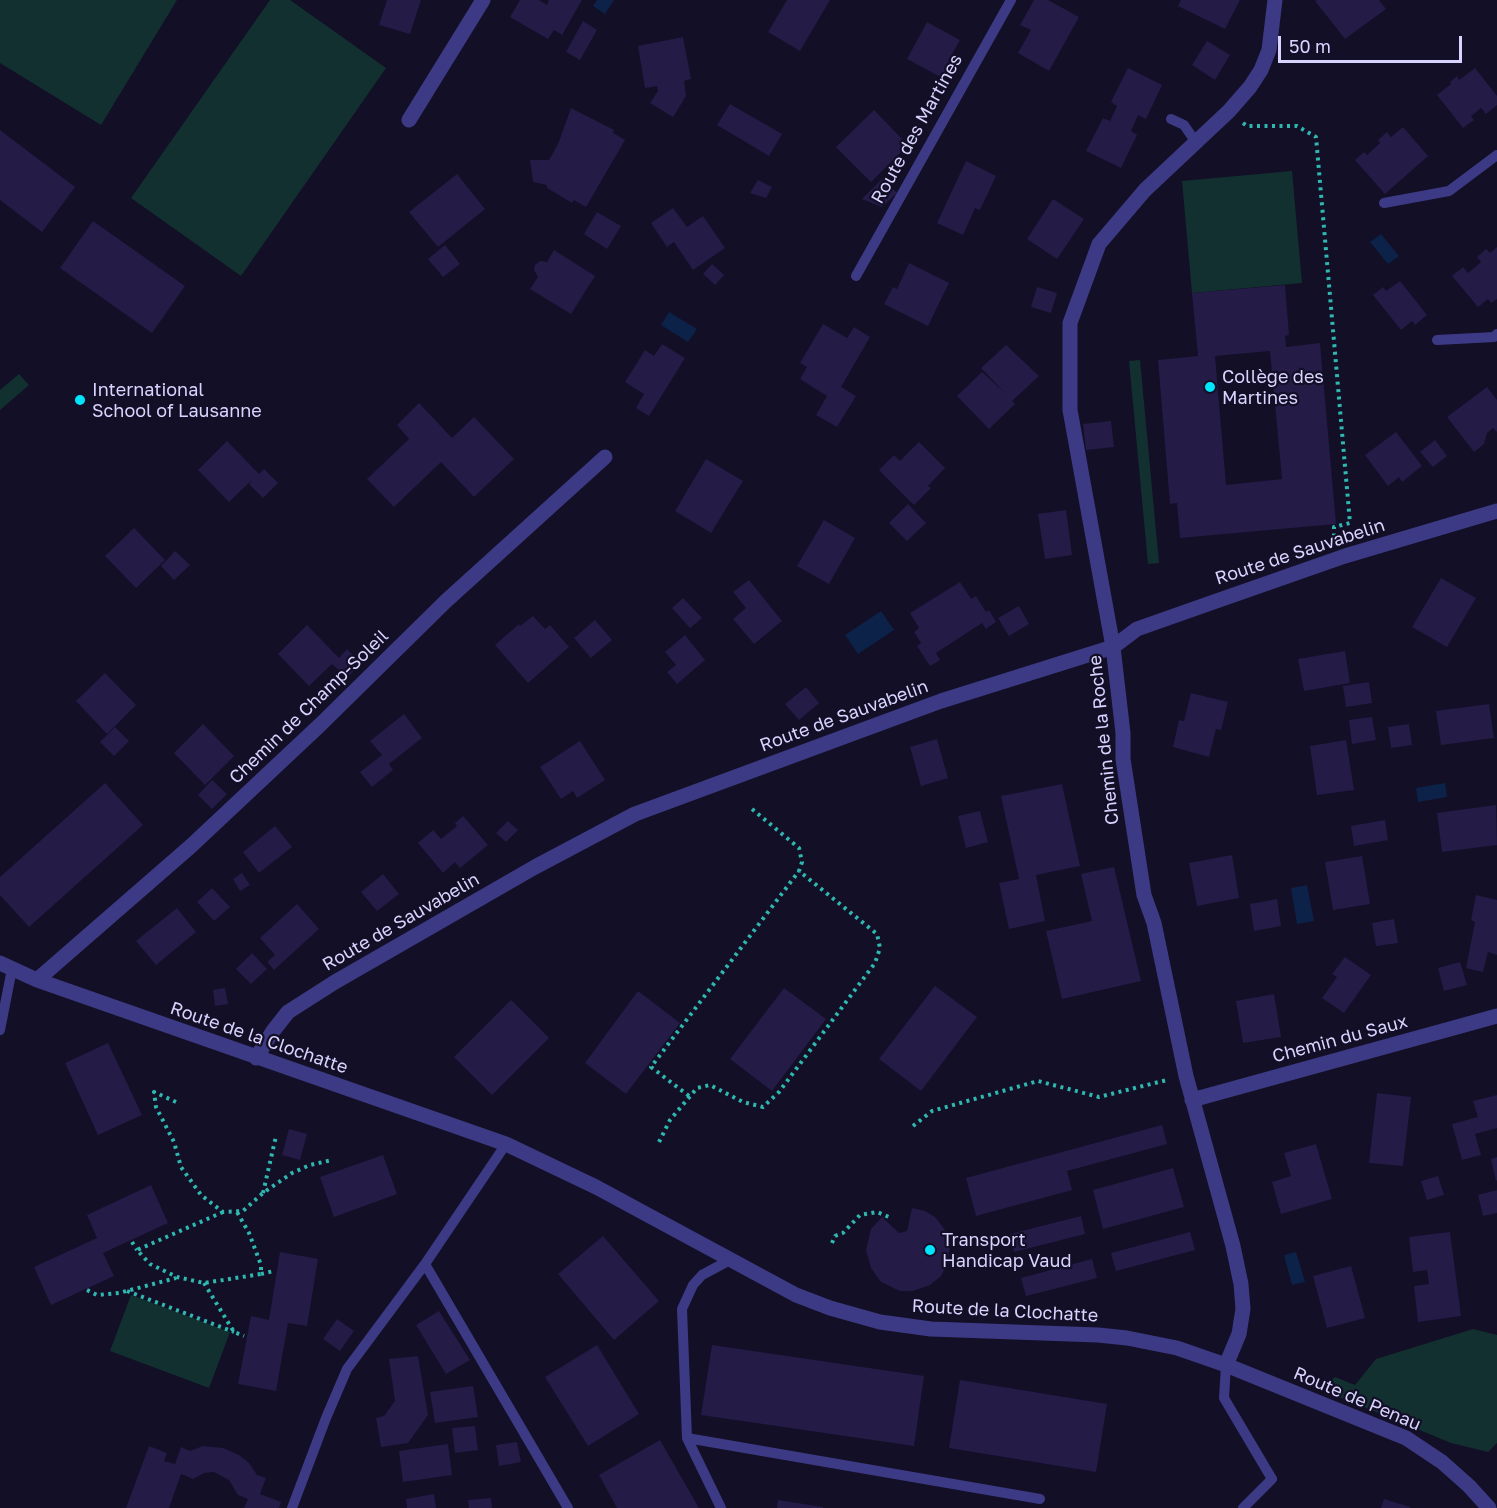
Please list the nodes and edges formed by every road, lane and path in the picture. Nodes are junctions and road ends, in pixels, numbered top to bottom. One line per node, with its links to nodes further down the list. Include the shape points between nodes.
1 (483, 0): 6 (street)
2 (1011, 0): 10 (lane, Route des Martines)
3 (1275, 0): 4 (street, via 1269,50 1261,70)
4 (1229, 111): 7 (street); 15 (path, via 1247,126 1297,126 1316,137 1350,523 1334,527)
5 (1171, 119): 7 (lane, via 1184,125)
6 (409, 120)
7 (1195, 141): 16 (street, Chemin de la Roche, via 1145,190 1099,244 1070,323 1071,410)
8 (1497, 155): 9 (lane, via 1449,191)
9 (1384, 203)
10 (856, 276)
11 (1497, 334): 12 (lane)
12 (1437, 340)
13 (605, 457): 20 (street, Chemin de Champ-Soleil, via 446,601 191,846)
14 (1497, 511): 16 (street, Route de Sauvabelin, via 1345,556 1205,605 1137,630)
15 (1335, 543)
16 (1113, 647): 23 (street, Route de Sauvabelin, via 941,701 635,814 535,867 297,1006 283,1017); 24 (street, Chemin de la Roche, via 1123,759 1144,895 1154,923)
17 (752, 809): 18 (path, via 799,848)
18 (799, 871): 25 (path, via 651,1067); 25 (path, via 877,934 880,948 875,963 779,1092 763,1107 743,1102 710,1085 697,1088)
19 (6, 966): 20 (street, Route de la Clochatte); 22 (lane)
20 (38, 980): 23 (street, Route de la Clochatte)
21 (1497, 1016): 26 (street, Chemin du Saux)
22 (0, 1030)
23 (256, 1058): 31 (street, Route de la Clochatte)
24 (1186, 1076): 26 (street, Chemin de la Roche); 28 (path, via 1098,1097 1038,1081 932,1111)
25 (689, 1096): 30 (path)
26 (1192, 1100): 50 (street, Chemin de la Roche, via 1241,1284 1239,1334)
27 (176, 1102): 34 (path, via 154,1092 156,1107 174,1142 181,1167 201,1195)
28 (913, 1126)
29 (276, 1136): 33 (path)
30 (659, 1142)
31 (506, 1144): 40 (street, Route de la Clochatte, via 596,1187); 41 (lane)
32 (332, 1160): 33 (path, via 292,1173)
33 (263, 1193): 35 (path)
34 (223, 1212): 35 (path); 39 (path)
35 (237, 1212): 43 (path, via 249,1233)
36 (889, 1217): 38 (path, via 877,1212 860,1215)
37 (132, 1242): 39 (path)
38 (832, 1243)
39 (137, 1250): 44 (path, via 150,1264)
40 (730, 1260): 50 (street, Route de la Clochatte, via 796,1296 880,1322 931,1329 1127,1338 1177,1348); 51 (lane, via 702,1275 682,1309)
41 (425, 1264): 53 (lane, via 347,1369); 54 (lane)
42 (274, 1271): 43 (path)
43 (261, 1274): 45 (path)
44 (177, 1277): 45 (path); 47 (path)
45 (204, 1283): 48 (path)
46 (87, 1290): 47 (path, via 97,1296)
47 (127, 1291): 48 (path)
48 (234, 1332): 49 (path)
49 (244, 1336)
50 (1226, 1365): 56 (lane, via 1224,1398 1272,1479); 57 (street, Route de Penau, via 1406,1438 1442,1462)
51 (687, 1438): 52 (lane); 55 (lane)
52 (1040, 1499)
53 (292, 1508)
54 (568, 1508)
55 (721, 1508)
56 (1243, 1508)
57 (1489, 1508)

